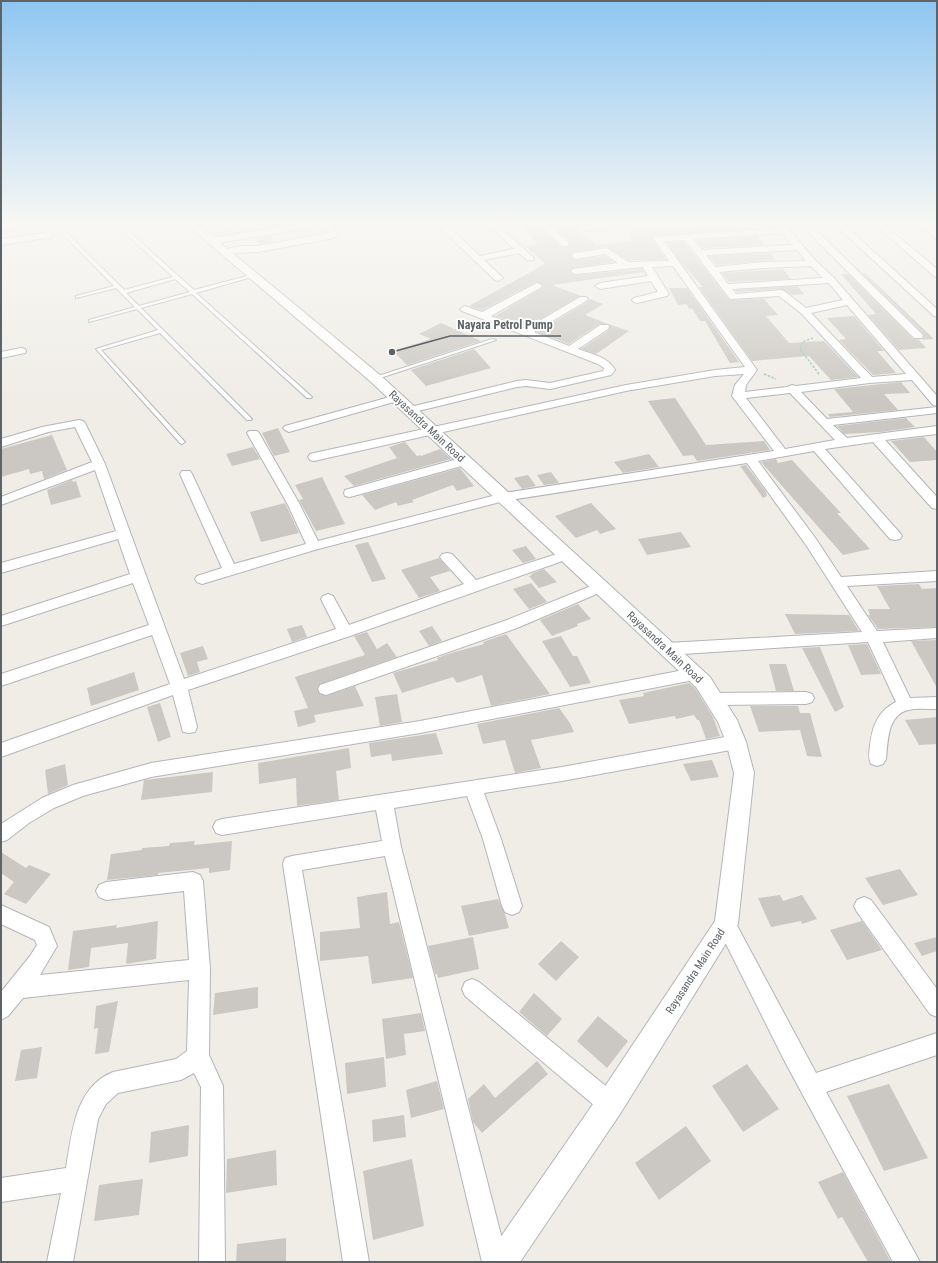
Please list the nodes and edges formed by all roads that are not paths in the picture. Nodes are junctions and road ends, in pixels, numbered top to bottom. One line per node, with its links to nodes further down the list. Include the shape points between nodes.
1 (112, 281): 14 (lane)
2 (162, 281): 18 (lane)
3 (180, 281): 19 (lane)
4 (232, 281): 19 (lane)
5 (260, 281): 39 (street, Rayasandra Main Road)
6 (634, 281): 16 (street)
7 (655, 281): 22 (street, via 664,294)
8 (688, 281): 38 (street)
9 (720, 281): 17 (street)
10 (817, 281): 17 (street)
11 (832, 281): 23 (street)
12 (856, 281): 33 (street)
13 (901, 281): 27 (street)
14 (117, 286): 18 (lane); 20 (lane)
15 (537, 286): 28 (street)
16 (600, 286)
17 (725, 287): 26 (street, via 733,297 781,293)
18 (123, 292): 24 (lane)
19 (193, 292): 24 (lane); 43 (lane)
20 (78, 296)
21 (583, 299): 32 (street)
22 (637, 300)
23 (849, 301): 26 (street, via 836,306); 40 (street)
24 (138, 308): 29 (lane); 31 (lane)
25 (465, 309): 28 (street)
26 (804, 311): 41 (street)
27 (937, 314)
28 (483, 316): 32 (street)
29 (91, 321)
30 (604, 328): 35 (street)
31 (161, 331): 48 (lane); 55 (lane, via 98,349)
32 (526, 333): 35 (street)
33 (918, 336)
34 (494, 340): 39 (lane)
35 (570, 350): 46 (street, via 602,362 610,370 607,373 550,386 517,384)
36 (21, 351): 37 (street)
37 (1, 354)
38 (752, 370): 44 (street, via 741,386); 51 (street, via 715,373 626,388)
39 (375, 378): 46 (street, Rayasandra Main Road)
40 (914, 378): 41 (street); 45 (street)
41 (868, 380): 42 (street)
42 (792, 388): 44 (street); 49 (street)
43 (309, 396)
44 (738, 396): 59 (street)
45 (937, 403)
46 (403, 404): 50 (street); 51 (street, Rayasandra Main Road)
47 (937, 410): 49 (street)
48 (249, 419)
49 (824, 423): 56 (street)
50 (289, 428)
51 (431, 430): 60 (street); 62 (street, Rayasandra Main Road)
52 (937, 430): 54 (street)
53 (253, 434): 71 (street, via 293,503)
54 (876, 438): 56 (street); 68 (street)
55 (182, 442)
56 (844, 442): 58 (street)
57 (1, 443): 63 (street, via 46,429 79,423)
58 (817, 447): 59 (street); 70 (street)
59 (782, 454): 61 (street)
60 (314, 457)
61 (750, 459): 66 (street); 79 (street)
62 (465, 461): 65 (street); 66 (street, Rayasandra Main Road)
63 (100, 464): 67 (street); 69 (street)
64 (186, 474): 75 (street)
65 (350, 493)
66 (504, 497): 71 (street); 72 (street, Rayasandra Main Road)
67 (1, 501)
68 (937, 505)
69 (123, 533): 74 (street); 76 (street)
70 (894, 536)
71 (314, 546): 75 (street)
72 (566, 555): 80 (street); 81 (street, Rayasandra Main Road)
73 (447, 557): 80 (street)
74 (1, 568)
75 (230, 570): 78 (street)
76 (138, 576): 83 (street); 84 (street)
77 (937, 576): 79 (street)
78 (202, 579)
79 (837, 582): 87 (street)
80 (473, 586): 85 (street)
81 (601, 587): 88 (street, Rayasandra Main Road); 92 (street, via 512,624)
82 (328, 599): 85 (street)
83 (1, 622)
84 (157, 628): 90 (street); 91 (street)
85 (345, 632): 91 (street)
86 (937, 633): 87 (street)
87 (873, 637): 88 (street); 96 (street)
88 (667, 649): 89 (street, Rayasandra Main Road)
89 (694, 674): 94 (street, Rayasandra Main Road, via 703,682); 104 (street, via 420,727 151,770 79,790 48,803)
90 (1, 680)
91 (179, 687): 97 (street); 99 (street)
92 (326, 689)
93 (806, 698): 94 (street)
94 (714, 699): 98 (street, Rayasandra Main Road, via 727,720)
95 (937, 703): 96 (street)
96 (905, 704): 100 (street, via 893,710 883,721)
97 (189, 727)
98 (736, 742): 101 (street, via 562,774); 110 (street, Rayasandra Main Road, via 744,773)
99 (1, 750)
100 (877, 759)
101 (473, 787): 102 (street); 107 (street)
102 (384, 803): 103 (street); 105 (street)
103 (222, 827)
104 (1, 834)
105 (392, 847): 124 (street, via 292,864); 125 (street)
106 (106, 891): 111 (street, via 193,880)
107 (512, 906)
108 (864, 906): 114 (street)
109 (1, 914): 112 (street, via 42,934 47,946)
110 (726, 924): 118 (street); 119 (street, Rayasandra Main Road)
111 (200, 969): 112 (street); 117 (street)
112 (18, 988): 115 (street)
113 (472, 989): 119 (street)
114 (937, 1007)
115 (1, 1009)
116 (937, 1044): 118 (street)
117 (198, 1056): 120 (street, via 181,1069 113,1083 98,1096 87,1117); 123 (street, via 212,1086)
118 (810, 1086): 127 (street)
119 (610, 1104): 126 (street, Rayasandra Main Road)
120 (75, 1179): 121 (street); 122 (street)
121 (1, 1190)
122 (60, 1262)
123 (212, 1262)
124 (356, 1262)
125 (495, 1262)
126 (502, 1262)
127 (907, 1262)

